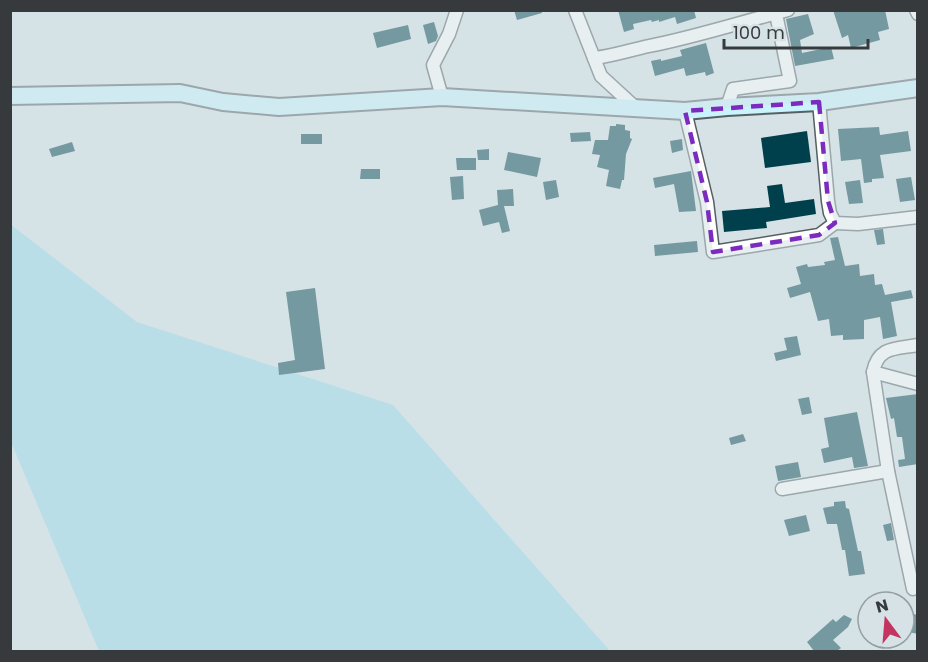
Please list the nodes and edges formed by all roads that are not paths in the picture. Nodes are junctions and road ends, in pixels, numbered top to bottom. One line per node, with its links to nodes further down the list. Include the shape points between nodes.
1 (457, 10): 7 (street, via 433,65)
2 (575, 10): 4 (street)
3 (782, 12): 4 (street, via 679,41); 9 (street, via 790,81 733,89)
4 (601, 57): 10 (street, via 601,76)
5 (918, 88): 8 (main road)
6 (10, 96): 7 (main road, via 180,93 279,107)
7 (442, 97): 10 (main road)
8 (819, 102): 9 (main road); 13 (street, via 828,201)
9 (727, 107): 11 (main road)
10 (638, 110): 11 (main road)
11 (685, 111): 13 (street, via 707,202 713,252 819,235)
12 (918, 217): 13 (street)
13 (835, 223)
14 (918, 345): 15 (street, via 882,353)
15 (873, 372): 16 (street); 17 (street)
16 (918, 384)
17 (888, 471): 18 (street); 19 (street)
18 (782, 489)
19 (913, 589)

